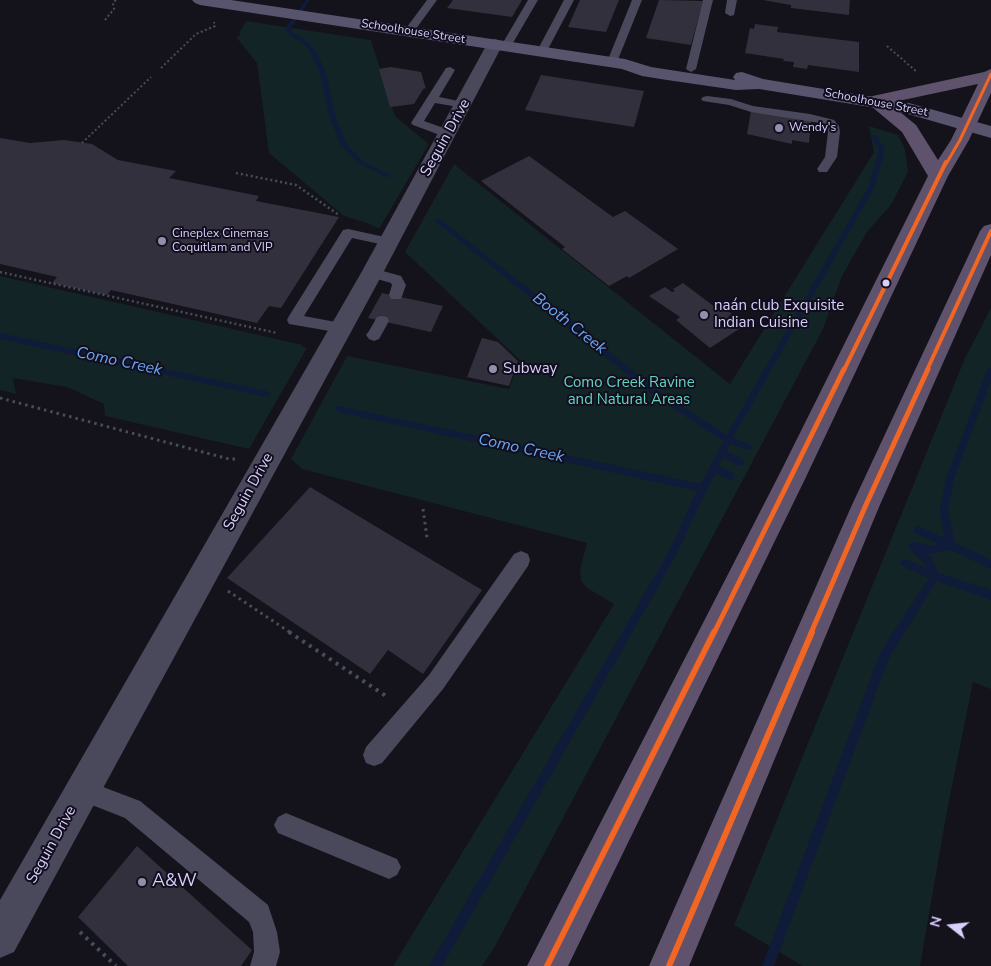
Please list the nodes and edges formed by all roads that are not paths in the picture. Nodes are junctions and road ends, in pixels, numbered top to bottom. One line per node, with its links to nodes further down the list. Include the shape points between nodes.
1 (200, 0): 9 (main road, Schoolhouse Street)
2 (432, 0): 9 (lane)
3 (533, 0): 10 (lane)
4 (569, 0): 11 (lane)
5 (637, 0): 12 (lane)
6 (708, 0): 13 (lane)
7 (732, 0): 8 (lane)
8 (730, 13)
9 (409, 32): 10 (main road, Schoolhouse Street)
10 (500, 45): 11 (main road, Schoolhouse Street); 20 (street, Seguin Drive)
11 (542, 52): 12 (main road, Schoolhouse Street)
12 (618, 63): 13 (main road, Schoolhouse Street, via 651,63); 16 (main road, Schoolhouse Street, via 648,72 736,85)
13 (691, 69): 16 (main road, Schoolhouse Street, via 738,76)
14 (450, 70): 17 (lane)
15 (990, 75): 19 (main road); 21 (main road)
16 (759, 84): 19 (main road, Schoolhouse Street)
17 (432, 99): 20 (lane); 23 (lane, via 417,123)
18 (707, 99): 24 (lane, via 826,120 834,132 831,158)
19 (874, 101): 21 (main road, Schoolhouse Street); 25 (main road, via 909,129)
20 (464, 105): 23 (street, Seguin Drive)
21 (967, 125): 22 (main road, Schoolhouse Street); 25 (main road)
22 (991, 132)
23 (448, 134): 27 (street, Seguin Drive)
24 (823, 169)
25 (938, 176): 40 (main road, via 792,477)
26 (991, 231): 41 (main road, via 865,507)
27 (389, 242): 28 (street, Seguin Drive); 31 (lane, via 348,233 294,320)
28 (372, 273): 29 (lane, via 396,279 399,286); 31 (street, Seguin Drive)
29 (396, 296)
30 (382, 321): 32 (lane)
31 (341, 328): 35 (street, Seguin Drive)
32 (374, 335)
33 (521, 560): 34 (lane, via 436,682)
34 (374, 755)
35 (82, 790): 38 (street, Seguin Drive); 39 (lane, via 132,809 259,914 267,952)
36 (286, 825): 37 (lane)
37 (389, 867)
38 (0, 938)
39 (263, 966)
40 (547, 966)
41 (669, 966)

